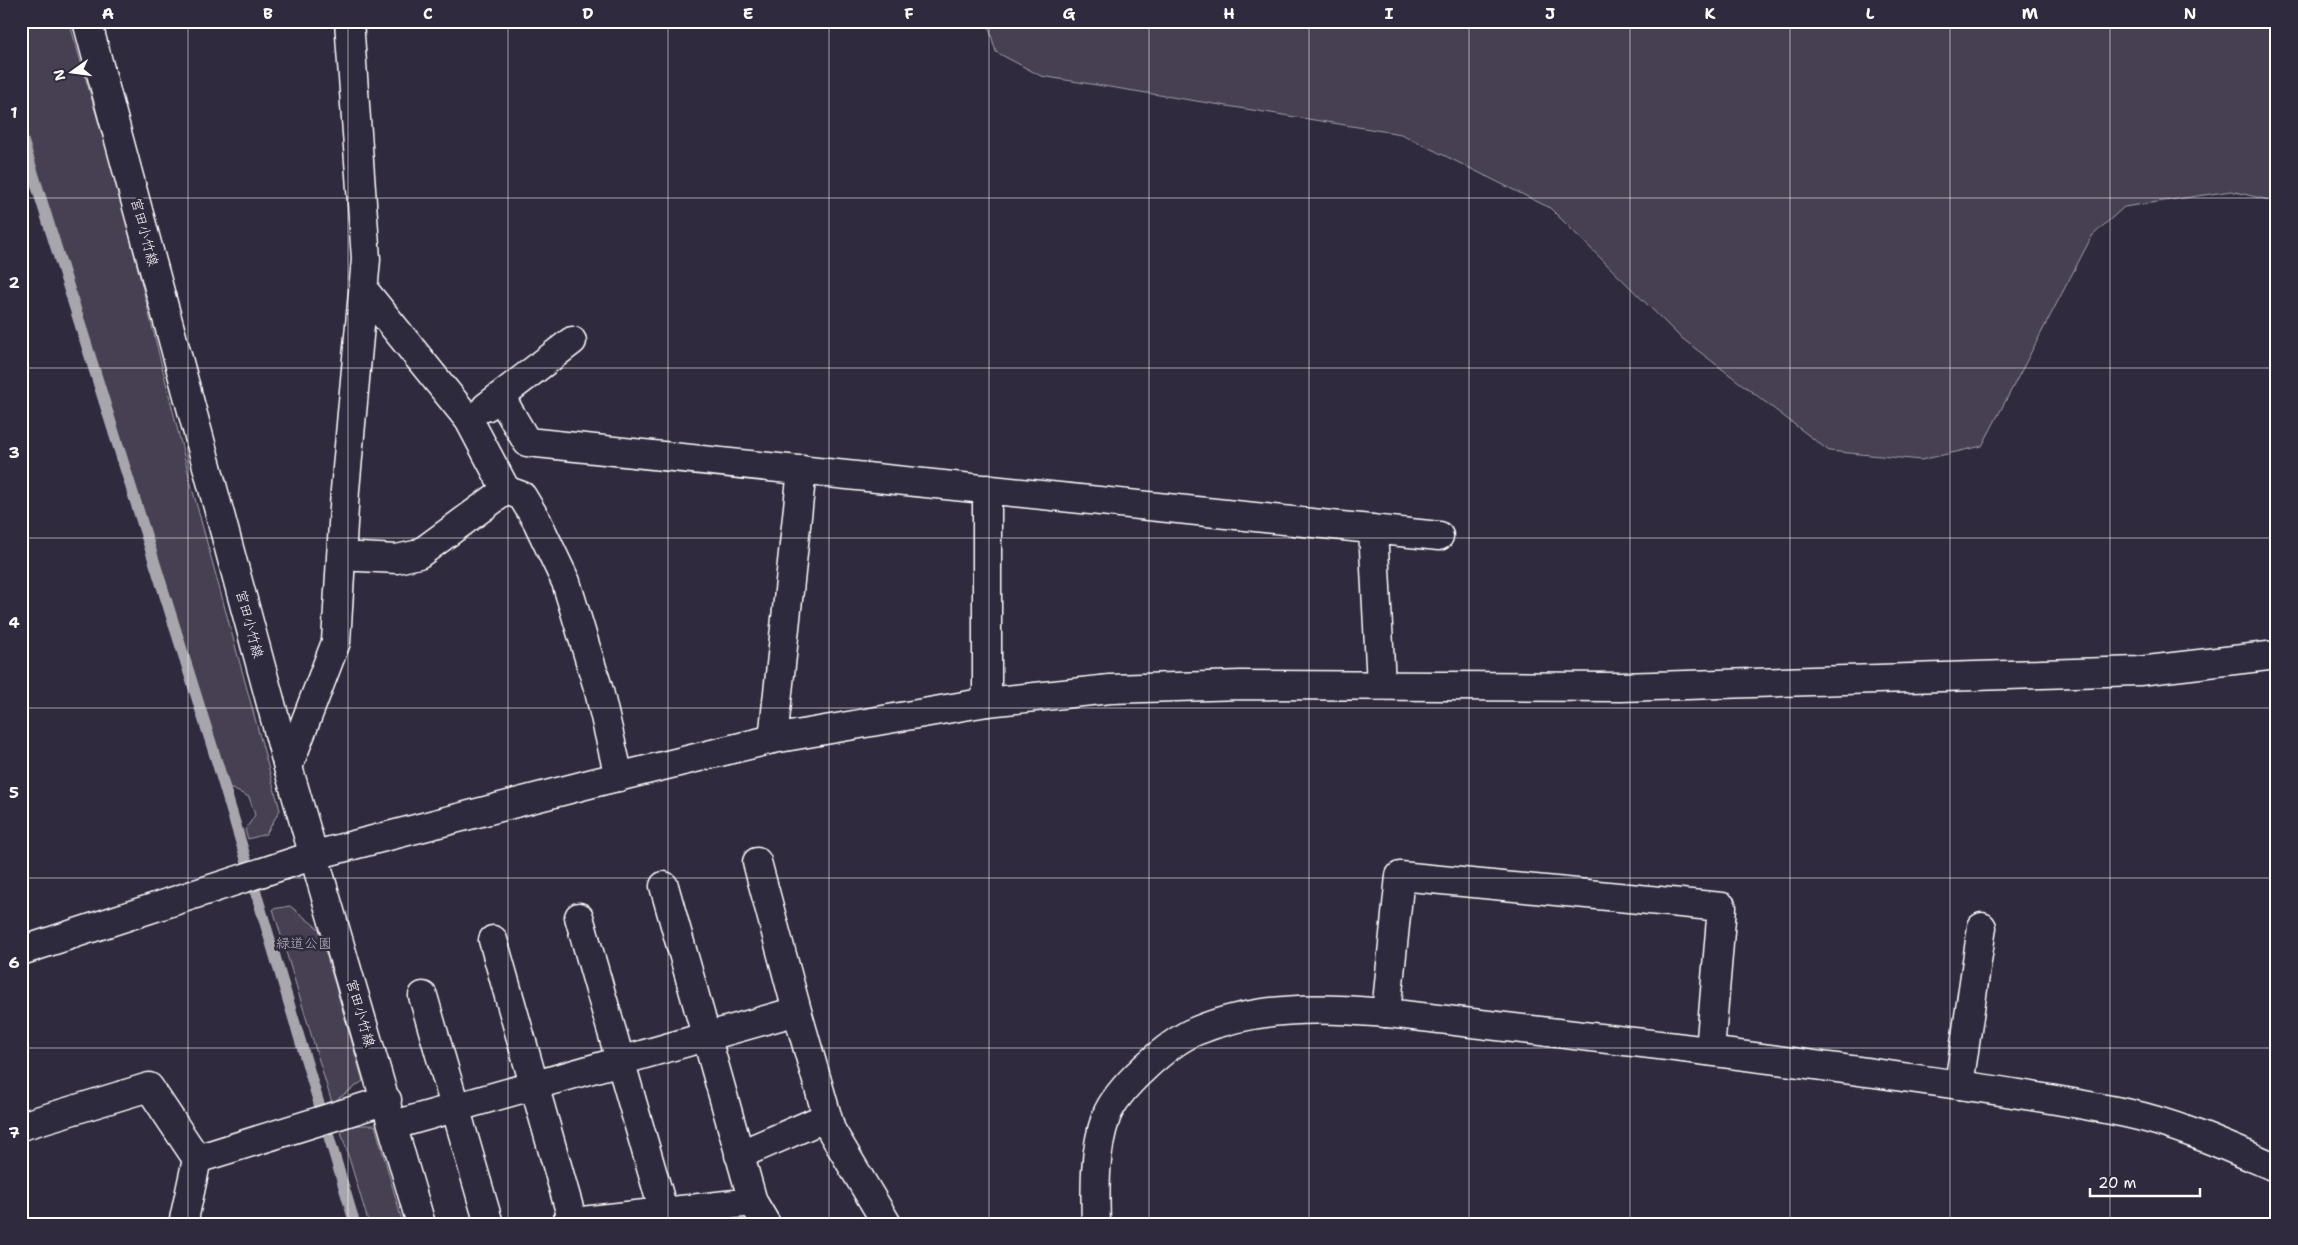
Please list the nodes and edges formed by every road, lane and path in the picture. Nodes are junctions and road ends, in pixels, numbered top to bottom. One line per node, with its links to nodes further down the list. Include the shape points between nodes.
1 (88, 21): 17 (street, 宮田小竹線)
2 (349, 21): 3 (street, via 366,259)
3 (364, 290): 6 (street); 12 (street)
4 (572, 341): 5 (street)
5 (500, 396): 6 (street); 7 (street, via 527,442)
6 (469, 420): 9 (street)
7 (802, 470): 8 (street); 16 (street)
8 (987, 489): 10 (street); 15 (street)
9 (506, 490): 12 (street, via 419,554 397,559); 18 (street, via 522,496 566,582 599,691)
10 (1373, 529): 11 (street); 14 (street)
11 (1439, 536)
12 (341, 556): 17 (street, via 336,642)
13 (2277, 655): 14 (street, via 2139,671 1620,686)
14 (1381, 685): 15 (street, via 1110,689)
15 (987, 702): 16 (street)
16 (773, 739): 18 (street)
17 (288, 767): 19 (street, 宮田小竹線)
18 (619, 776): 19 (street)
19 (315, 855): 25 (street); 35 (street, 宮田小竹線)
20 (757, 862): 27 (street)
21 (664, 886): 29 (street)
22 (579, 917): 31 (street)
23 (1982, 927): 32 (street)
24 (493, 940): 33 (street)
25 (21, 951)
26 (423, 996): 34 (street)
27 (797, 1011): 29 (street); 36 (street)
28 (1386, 1013): 30 (street); 30 (street, via 1400,876 1722,907); 48 (street, via 1285,1010 1239,1017 1194,1032 1158,1055 1129,1084 1106,1115 1096,1160)
29 (706, 1036): 31 (street); 38 (street)
30 (1710, 1051): 32 (street)
31 (620, 1061): 33 (street); 42 (street)
32 (1959, 1085): 40 (street, via 2128,1114 2213,1140)
33 (534, 1086): 34 (street); 43 (street)
34 (455, 1108): 35 (street); 46 (street)
35 (390, 1113): 39 (street, via 336,1115); 45 (street, 宮田小竹線)
36 (827, 1117): 38 (street); 47 (street, via 831,1130)
37 (21, 1126): 39 (street, via 149,1087)
38 (739, 1156): 41 (street)
39 (197, 1158): 44 (street)
40 (2277, 1168)
41 (759, 1213): 42 (street)
42 (664, 1219): 43 (street)
43 (569, 1223)
44 (183, 1224)
45 (421, 1224)
46 (489, 1224)
47 (887, 1224)
48 (1096, 1224)

